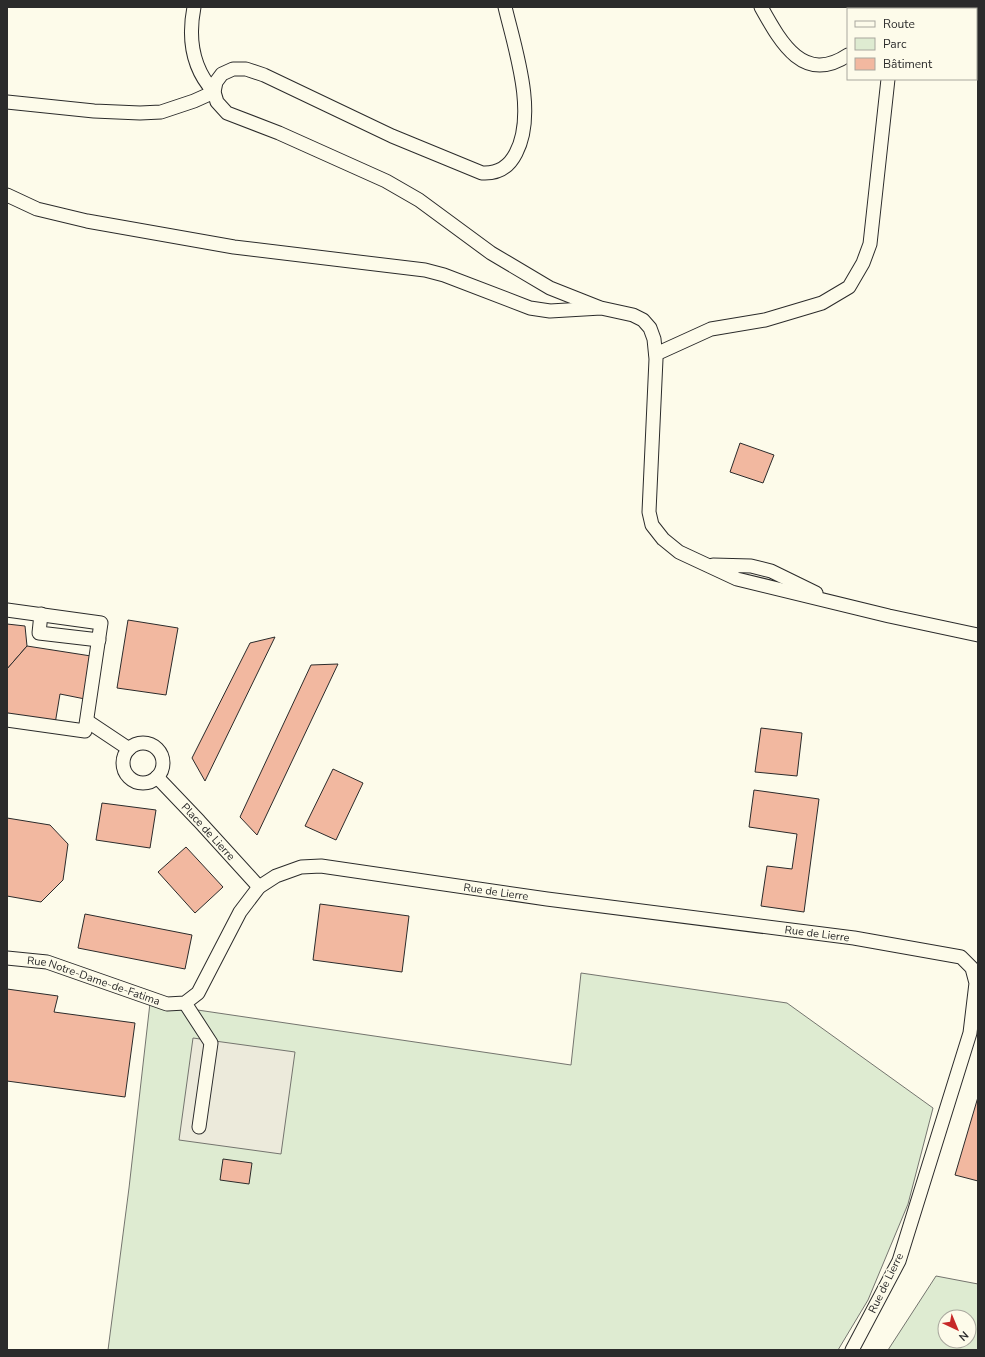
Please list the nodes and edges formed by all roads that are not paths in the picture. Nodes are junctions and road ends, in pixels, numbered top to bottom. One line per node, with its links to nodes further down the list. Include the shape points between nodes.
1 (194, 7): 6 (street, via 192,50 201,75)
2 (505, 7): 6 (street, via 526,101 525,125 522,142 513,160 503,169 493,173 482,173 392,136 298,90 246,69 233,69 222,74 216,82)
3 (761, 7): 4 (street, via 779,39 794,55 825,66)
4 (847, 55)
5 (888, 80): 10 (street, via 870,244 864,263 849,287 822,304 765,320 711,329)
6 (214, 92): 7 (street, via 167,110 140,113); 9 (street, via 217,102 227,113 279,133 386,181 419,200 491,253 550,288)
7 (7, 102)
8 (7, 195): 9 (street, via 38,209 87,221 234,247 426,270 530,308 550,311)
9 (601, 308): 10 (street, via 643,320 650,328)
10 (656, 354): 13 (street, via 649,512 652,526 663,539 679,552 737,579)
11 (7, 610): 12 (street)
12 (41, 614): 14 (street, via 101,623); 14 (street, via 39,633)
13 (978, 635)
14 (99, 640): 16 (street)
15 (7, 720): 16 (street, via 85,731)
16 (87, 721): 17 (street)
17 (129, 749): 18 (street, via 123,764 128,776 145,783); 18 (street, via 143,743 156,748 163,766)
18 (157, 777): 19 (street, Place de Lierre)
19 (259, 887): 21 (street, via 240,912 198,993); 23 (street, Rue de Lierre, via 276,876 301,867 321,866 547,899 854,938 961,957 972,968 976,983 970,1033 899,1261)
20 (7, 958): 21 (street, Rue Notre-Dame-de-Fatima, via 47,962 167,1004)
21 (185, 1003): 22 (street, via 211,1043)
22 (199, 1127)
23 (852, 1350)

